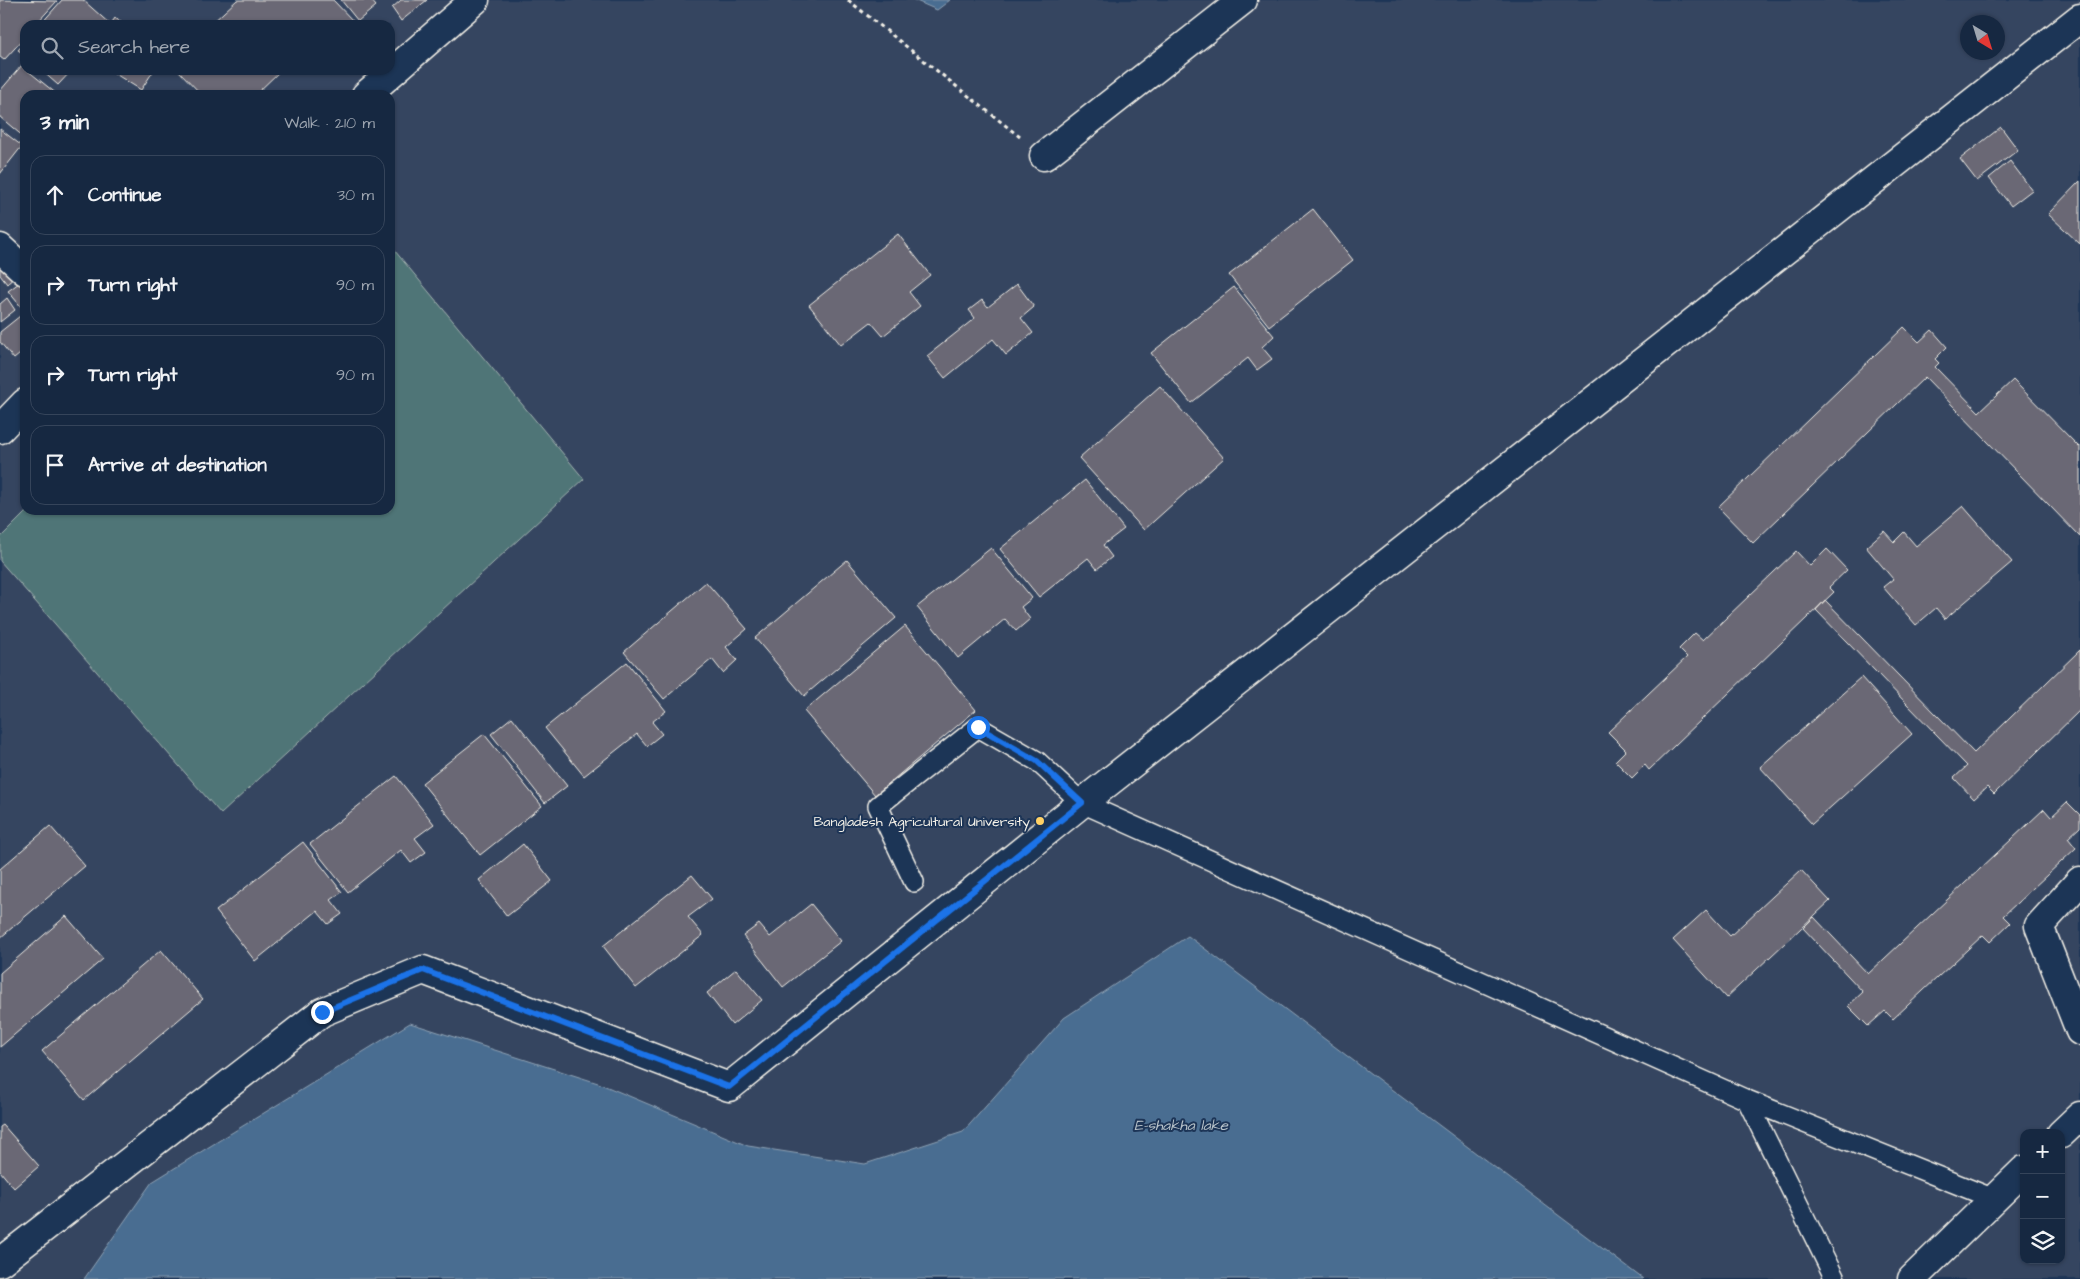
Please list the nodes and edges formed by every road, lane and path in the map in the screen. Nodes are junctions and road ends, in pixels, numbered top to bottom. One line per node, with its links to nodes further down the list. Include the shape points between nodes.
1 (475, 0): 5 (street)
2 (848, 0): 8 (path)
3 (1243, 0): 8 (street)
4 (2080, 18): 13 (street)
5 (395, 70)
6 (389, 75): 7 (street)
7 (372, 90)
8 (1044, 156)
9 (0, 248): 10 (street)
10 (20, 266)
11 (20, 408): 12 (street)
12 (0, 429)
13 (1082, 803): 15 (lane, via 1037,761 978,727 878,806); 17 (lane); 22 (street, via 729,1087 423,970 322,1012)
14 (2080, 881): 16 (street, via 2039,926)
15 (914, 882)
16 (2080, 1031)
17 (1747, 1100): 21 (lane); 23 (lane)
18 (2080, 1116): 19 (street)
19 (2065, 1130)
20 (2020, 1174): 21 (street)
21 (1994, 1199): 24 (street)
22 (0, 1262)
23 (1835, 1279)
24 (1912, 1279)

